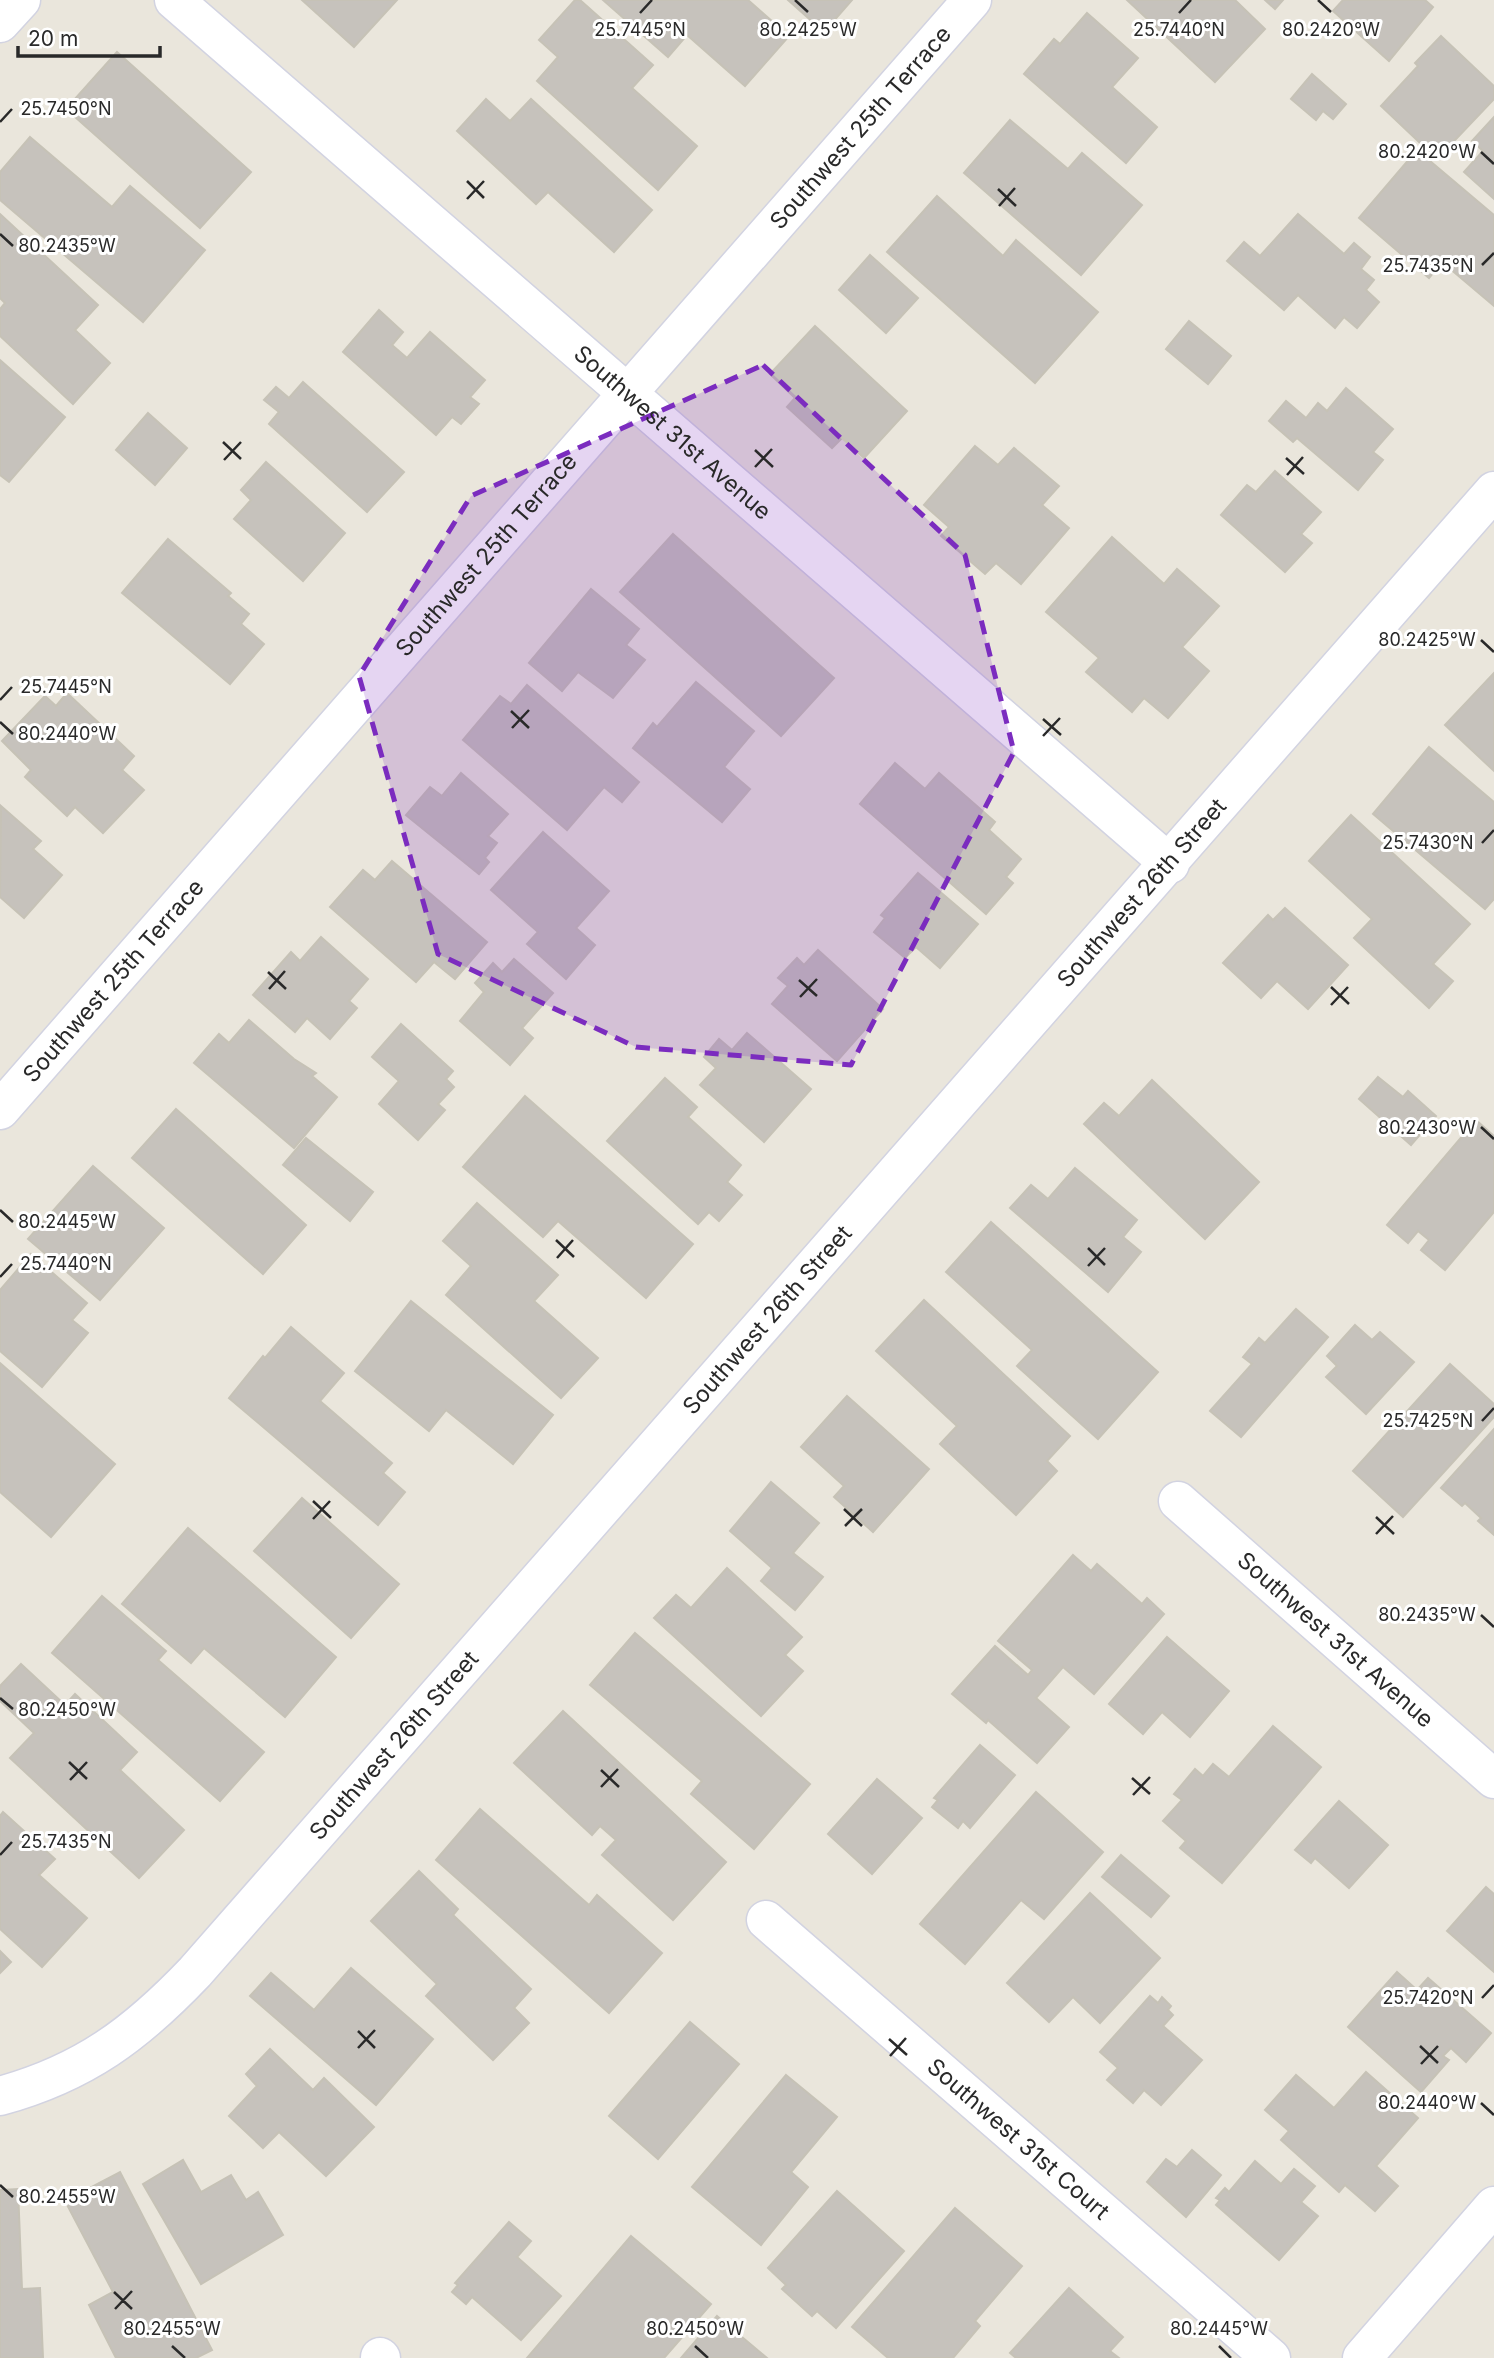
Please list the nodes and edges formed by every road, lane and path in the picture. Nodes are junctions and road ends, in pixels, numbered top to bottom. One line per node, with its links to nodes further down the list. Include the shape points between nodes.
1 (20, 0): 4 (street)
2 (174, 0): 5 (street, Southwest 31st Avenue)
3 (972, 0): 5 (street, Southwest 25th Terrace)
4 (0, 23)
5 (627, 393): 7 (street, Southwest 31st Avenue); 8 (street, Southwest 25th Terrace)
6 (1494, 491): 7 (street, Southwest 26th Street)
7 (1170, 864): 12 (street, Southwest 26th Street, via 195,1972 105,2051 70,2071)
8 (0, 1110)
9 (1178, 1500): 10 (street, Southwest 31st Avenue)
10 (1494, 1779)
11 (766, 1920): 14 (street, Southwest 31st Court)
12 (0, 2096)
13 (1494, 2206): 15 (street)
14 (1271, 2358)
15 (1362, 2358)

